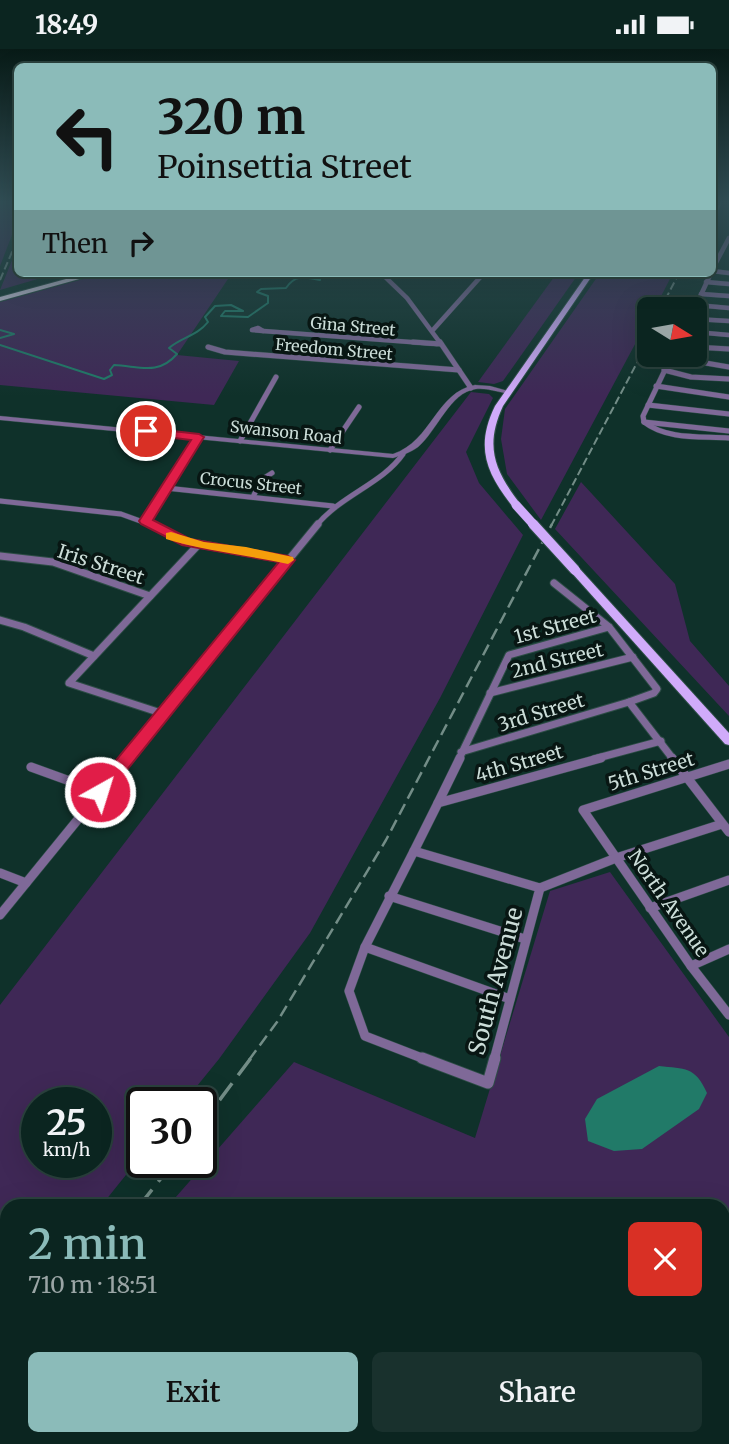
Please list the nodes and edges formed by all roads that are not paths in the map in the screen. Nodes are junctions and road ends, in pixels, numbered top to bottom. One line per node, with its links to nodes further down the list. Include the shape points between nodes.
1 (58, 277): 9 (highway)
2 (83, 277): 13 (highway)
3 (386, 277): 19 (street)
4 (480, 277): 19 (street)
5 (588, 277): 35 (main road)
6 (708, 277): 7 (street)
7 (706, 282): 8 (street); 10 (street)
8 (729, 284)
9 (0, 292)
10 (701, 294): 11 (street); 12 (street)
11 (729, 296)
12 (700, 297)
13 (0, 299)
14 (707, 307): 15 (street)
15 (729, 308)
16 (707, 320): 17 (street)
17 (729, 321)
18 (263, 331): 22 (street, Gina Street)
19 (432, 331): 22 (street)
20 (707, 333): 21 (street)
21 (729, 335)
22 (440, 344): 29 (street)
23 (208, 347): 29 (street, Freedom Street, via 252,355)
24 (707, 348): 25 (street)
25 (729, 349)
26 (707, 363): 28 (street)
27 (666, 367): 30 (street)
28 (729, 367)
29 (459, 370): 34 (street)
30 (664, 370): 32 (street); 33 (street)
31 (276, 377): 45 (street)
32 (729, 379)
33 (656, 386): 36 (street); 37 (street)
34 (471, 388): 35 (street); 47 (street, via 457,394 417,445)
35 (509, 392): 57 (main road, bridge, via 492,419 487,453 496,479)
36 (729, 397)
37 (648, 405): 39 (street); 41 (street)
38 (359, 407): 46 (street)
39 (729, 414)
40 (0, 418): 43 (street, Swanson Road)
41 (644, 422): 42 (street); 44 (street, via 665,432)
42 (729, 431)
43 (199, 437): 45 (street, Swanson Road); 49 (street)
44 (729, 438)
45 (240, 442): 46 (street, Swanson Road)
46 (330, 450): 47 (street, Swanson Road)
47 (402, 454): 52 (street, via 395,465)
48 (272, 473): 50 (street, via 261,480)
49 (166, 488): 50 (street, Crocus Street); 53 (street)
50 (253, 497): 52 (street, Crocus Street)
51 (0, 501): 53 (street, via 109,512)
52 (333, 506): 56 (street)
53 (146, 521): 54 (street, via 170,536)
54 (198, 545): 56 (street); 59 (street)
55 (0, 556): 59 (street, Iris Street, via 53,562)
56 (288, 560): 67 (street)
57 (575, 571): 69 (main road)
58 (554, 583): 61 (street)
59 (150, 596): 63 (street)
60 (4, 620): 62 (street); 63 (street)
61 (609, 627): 64 (street); 65 (street, 1st Street, via 509,655)
62 (0, 631)
63 (94, 656): 67 (street, via 69,683)
64 (633, 657): 65 (street, 2nd Street); 66 (street, 3rd Street, via 657,689)
65 (490, 693): 70 (street)
66 (629, 702): 68 (street); 70 (street, 3rd Street)
67 (164, 714): 74 (street)
68 (662, 741): 73 (street); 75 (street, 4th Street)
69 (729, 741)
70 (461, 753): 75 (street)
71 (729, 764): 73 (street, 5th Street)
72 (31, 767): 74 (street)
73 (689, 778): 76 (street, 5th Street); 77 (street)
74 (100, 792): 83 (street)
75 (438, 803): 79 (street)
76 (583, 810): 80 (street, North Avenue)
77 (722, 824): 78 (street); 80 (street)
78 (729, 832)
79 (412, 855): 84 (street); 85 (street)
80 (616, 858): 84 (street); 86 (street, North Avenue)
81 (0, 873): 83 (street)
82 (729, 880): 86 (street)
83 (26, 883): 87 (street)
84 (540, 888): 88 (street, South Avenue)
85 (389, 896): 88 (street); 89 (street)
86 (650, 908): 91 (street, North Avenue)
87 (0, 915)
88 (525, 939): 92 (street, South Avenue)
89 (365, 947): 92 (street); 92 (street, South Avenue, via 349,991 365,1036 488,1083)
90 (729, 949): 91 (street)
91 (691, 965): 93 (street, North Avenue)
92 (510, 999)
93 (729, 1015)

